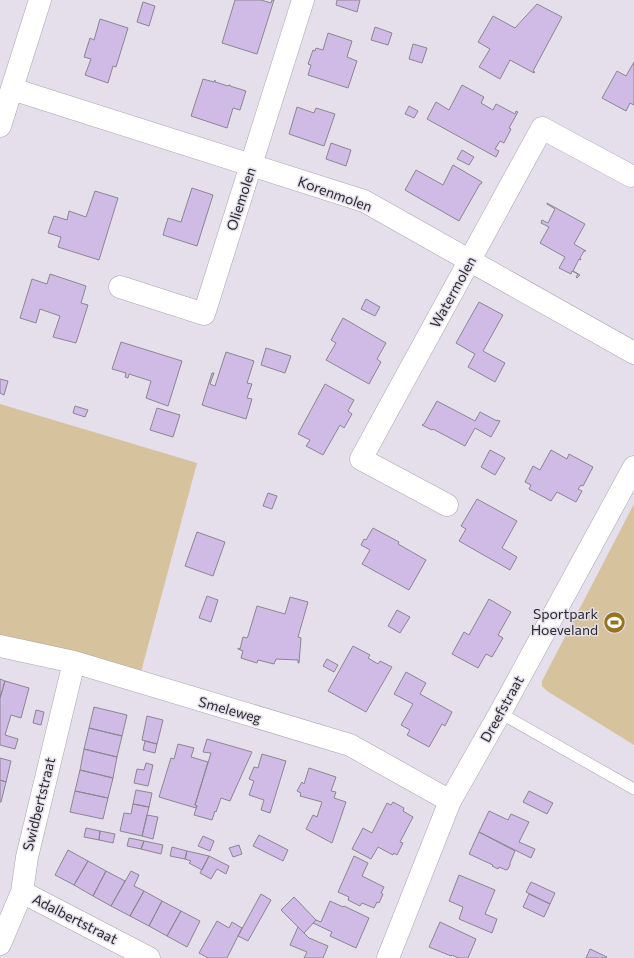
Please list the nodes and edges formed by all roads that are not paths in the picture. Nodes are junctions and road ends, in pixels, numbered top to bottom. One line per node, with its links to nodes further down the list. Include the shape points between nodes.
1 (40, 0): 3 (street)
2 (303, 0): 5 (street, Oliemolen)
3 (12, 90): 4 (street); 5 (street, Korenmolen)
4 (0, 126)
5 (252, 165): 7 (street, Korenmolen, via 364,201); 8 (street, Oliemolen, via 204,314)
6 (631, 176): 7 (street, Watermolen, via 542,128)
7 (470, 261): 9 (street, Korenmolen); 11 (street, Watermolen, via 361,459)
8 (120, 287)
9 (634, 353)
10 (634, 468): 14 (street, Dreefstraat)
11 (447, 506)
12 (0, 646): 13 (street, Smeleweg)
13 (74, 662): 16 (street, Smeleweg, via 350,745); 17 (street, Swidbertstraat, via 27,857)
14 (500, 713): 15 (lane); 16 (street, Dreefstraat)
15 (634, 790)
16 (450, 801): 21 (street, Dreefstraat)
17 (22, 892): 18 (street, Swidbertstraat); 19 (street, Adalbertstraat)
18 (0, 944)
19 (119, 951): 20 (street, Adalbertstraat)
20 (149, 958)
21 (388, 958)

